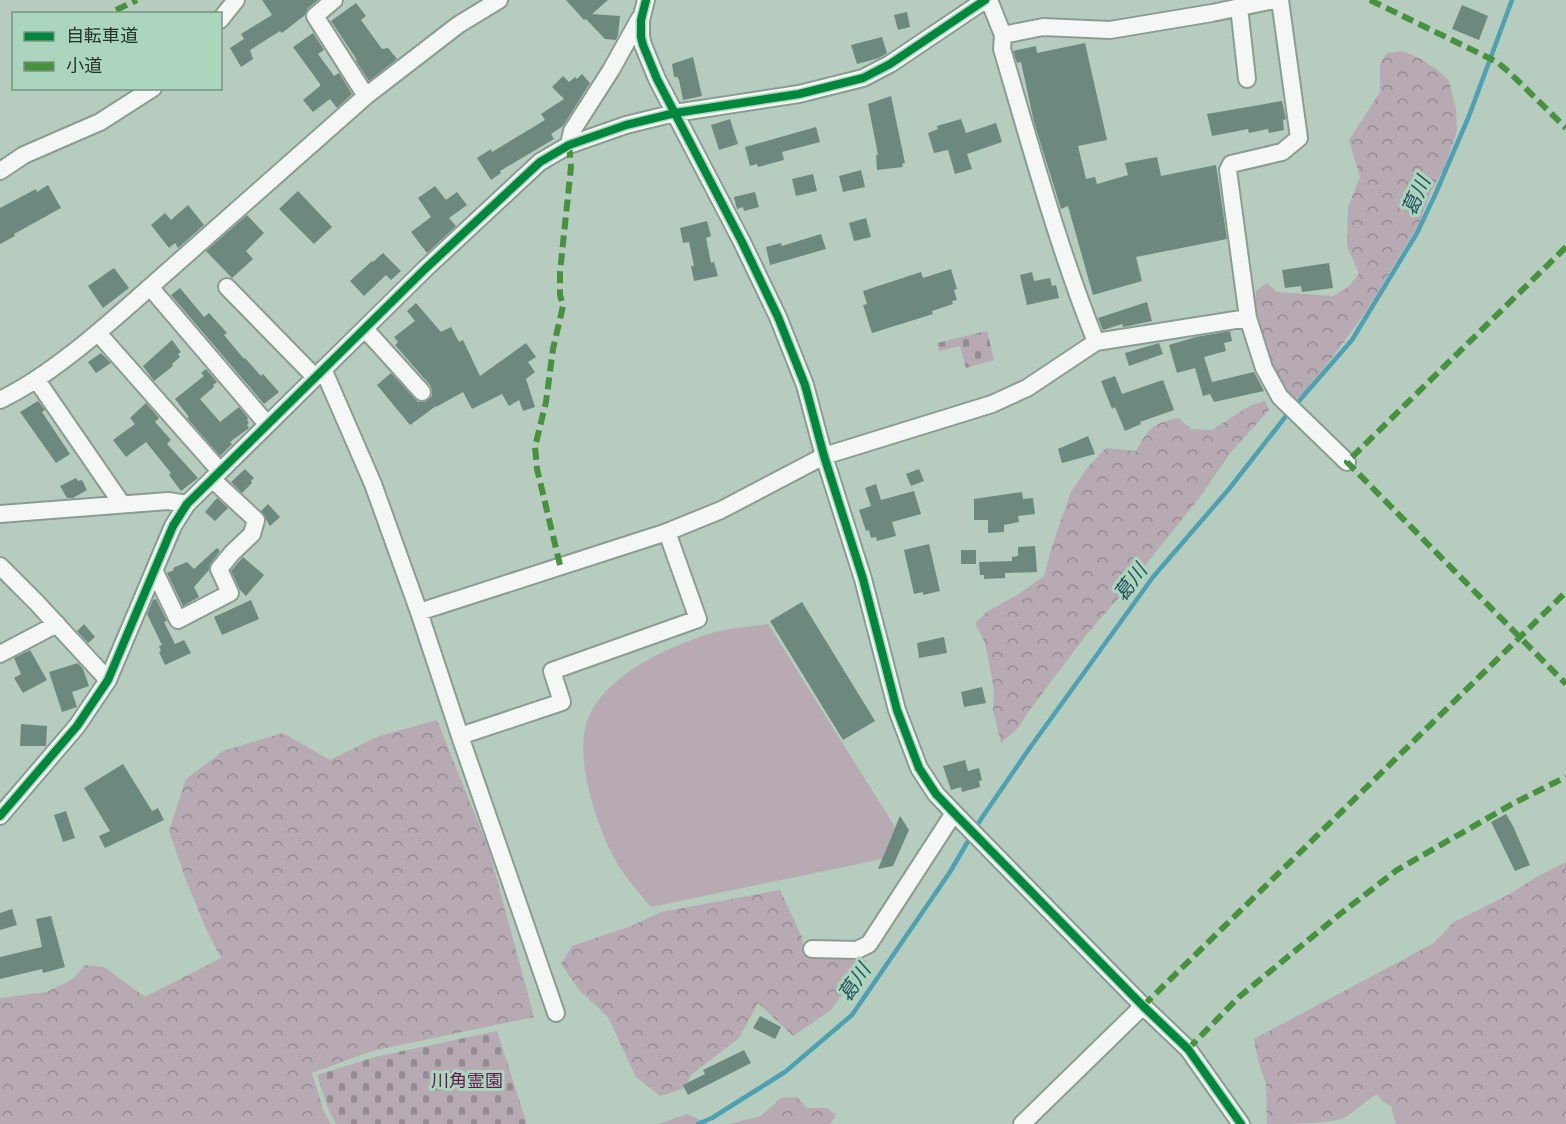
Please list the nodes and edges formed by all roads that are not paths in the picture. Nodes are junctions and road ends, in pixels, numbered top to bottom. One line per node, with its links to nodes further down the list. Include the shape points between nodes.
1 (236, 0): 10 (street)
2 (334, 0): 14 (street, via 315,16)
3 (499, 0): 14 (street, via 451,30)
4 (987, 0): 11 (street); 15 (street, via 863,78 799,94)
5 (1274, 0): 8 (street)
6 (1280, 0): 20 (street, via 1299,138 1282,152 1231,164 1228,170)
7 (1209, 7): 8 (street); 11 (street, via 1110,30 1043,27)
8 (1239, 7): 12 (street)
9 (644, 8): 15 (street, via 640,37); 16 (street, via 572,131)
10 (222, 18)
11 (1002, 35): 23 (street, via 1002,49 1037,168)
12 (1247, 80)
13 (150, 90): 17 (street, via 100,122)
14 (366, 96): 18 (street)
15 (675, 113): 16 (street, via 607,130); 29 (street, via 778,317 805,385)
16 (569, 145): 21 (street, via 540,162)
17 (0, 171)
18 (150, 287): 22 (street); 28 (street)
19 (227, 287): 24 (street)
20 (1248, 318): 23 (street); 30 (street, via 1269,378 1280,397)
21 (365, 329): 24 (street); 26 (street)
22 (98, 333): 25 (street); 31 (street)
23 (1096, 342): 29 (street, via 1027,388 992,404)
24 (319, 373): 28 (street); 38 (street, via 373,484)
25 (36, 379): 27 (street); 32 (street)
26 (422, 392)
27 (0, 400)
28 (267, 424): 31 (street)
29 (824, 456): 35 (street, via 721,510); 44 (street, via 897,710 919,768)
30 (1347, 462)
31 (216, 475): 33 (street); 37 (street, via 256,520 252,534 219,569 230,593 178,620)
32 (122, 504): 33 (street); 34 (street)
33 (187, 504): 37 (street, via 173,526)
34 (0, 514)
35 (667, 532): 38 (street); 42 (street, via 698,619 552,671 562,702)
36 (0, 567): 39 (street)
37 (155, 572): 41 (street)
38 (419, 612): 42 (street)
39 (57, 624): 40 (street); 41 (street)
40 (0, 654)
41 (108, 680): 43 (street, via 77,726)
42 (460, 736): 47 (street)
43 (0, 816)
44 (957, 816): 45 (street, via 869,944 857,950); 46 (street)
45 (812, 949)
46 (1143, 1006): 48 (street); 49 (street, via 1188,1049)
47 (556, 1013)
48 (1022, 1124)
49 (1241, 1124)

